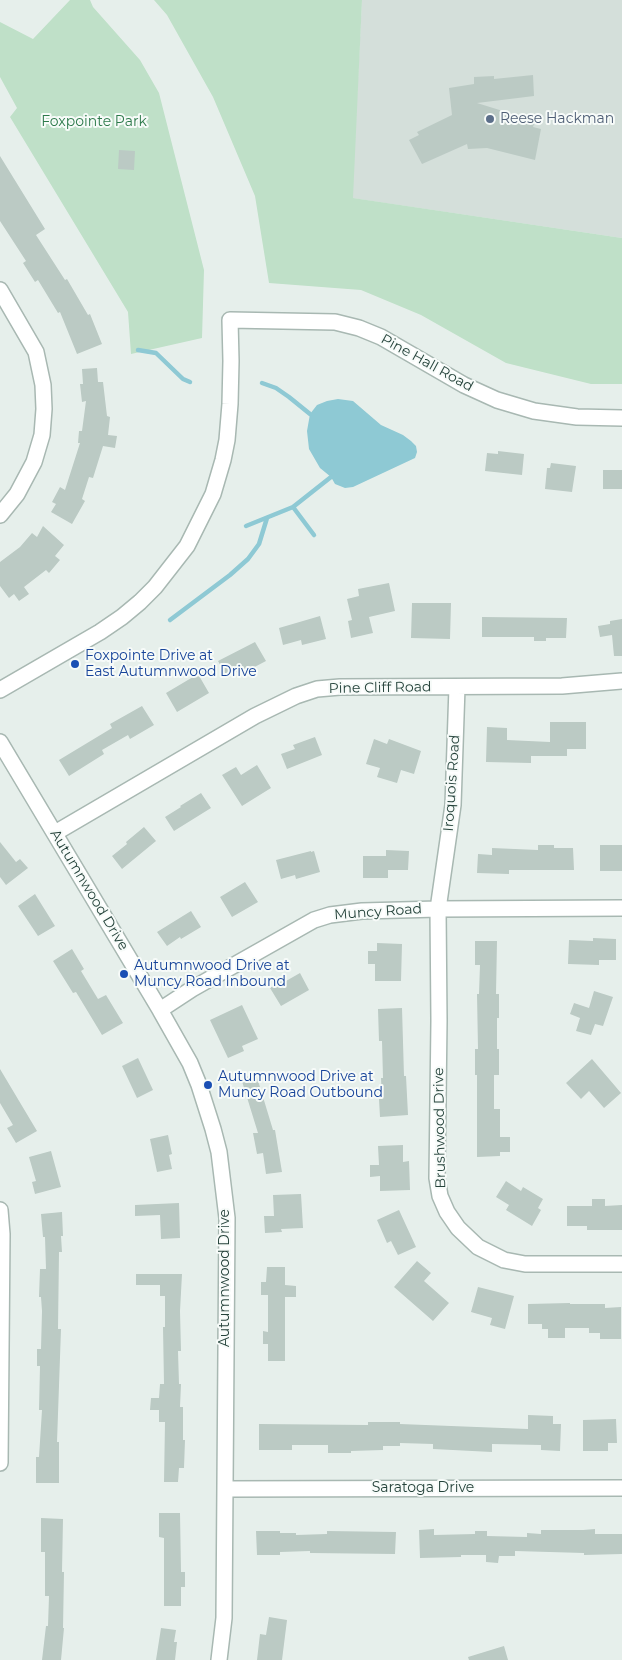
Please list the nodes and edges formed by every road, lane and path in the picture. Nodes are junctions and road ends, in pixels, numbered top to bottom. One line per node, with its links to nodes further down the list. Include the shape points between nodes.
1 (0, 290): 3 (street, via 36,352 44,385 44,409 42,435 34,462 17,494)
2 (622, 418): 6 (street, Pine Hall Road, via 534,412 497,400 359,328 335,322 230,320 230,404 226,447 213,494 187,546 155,587 122,617)
3 (0, 515)
4 (622, 681): 5 (street, Pine Cliff Road, via 562,686)
5 (457, 687): 8 (street, Pine Cliff Road, via 340,687 317,689 296,696); 9 (street, Iroquois Road, via 453,806)
6 (0, 690)
7 (0, 742): 8 (street, Autumnwood Drive)
8 (54, 833): 11 (street, Autumnwood Drive)
9 (438, 908): 10 (street, Muncy Road); 11 (street, Muncy Road, via 330,914 314,920); 13 (street, Brushwood Drive, via 438,1178 440,1196 447,1212 478,1247 504,1260 526,1264)
10 (622, 908)
11 (160, 1010): 16 (street, Autumnwood Drive, via 190,1063 219,1152 227,1218)
12 (0, 1210): 14 (street)
13 (622, 1264)
14 (0, 1463)
15 (622, 1488): 16 (street, Saratoga Drive)
16 (225, 1489): 17 (street, Autumnwood Drive, via 224,1618)
17 (219, 1660)

